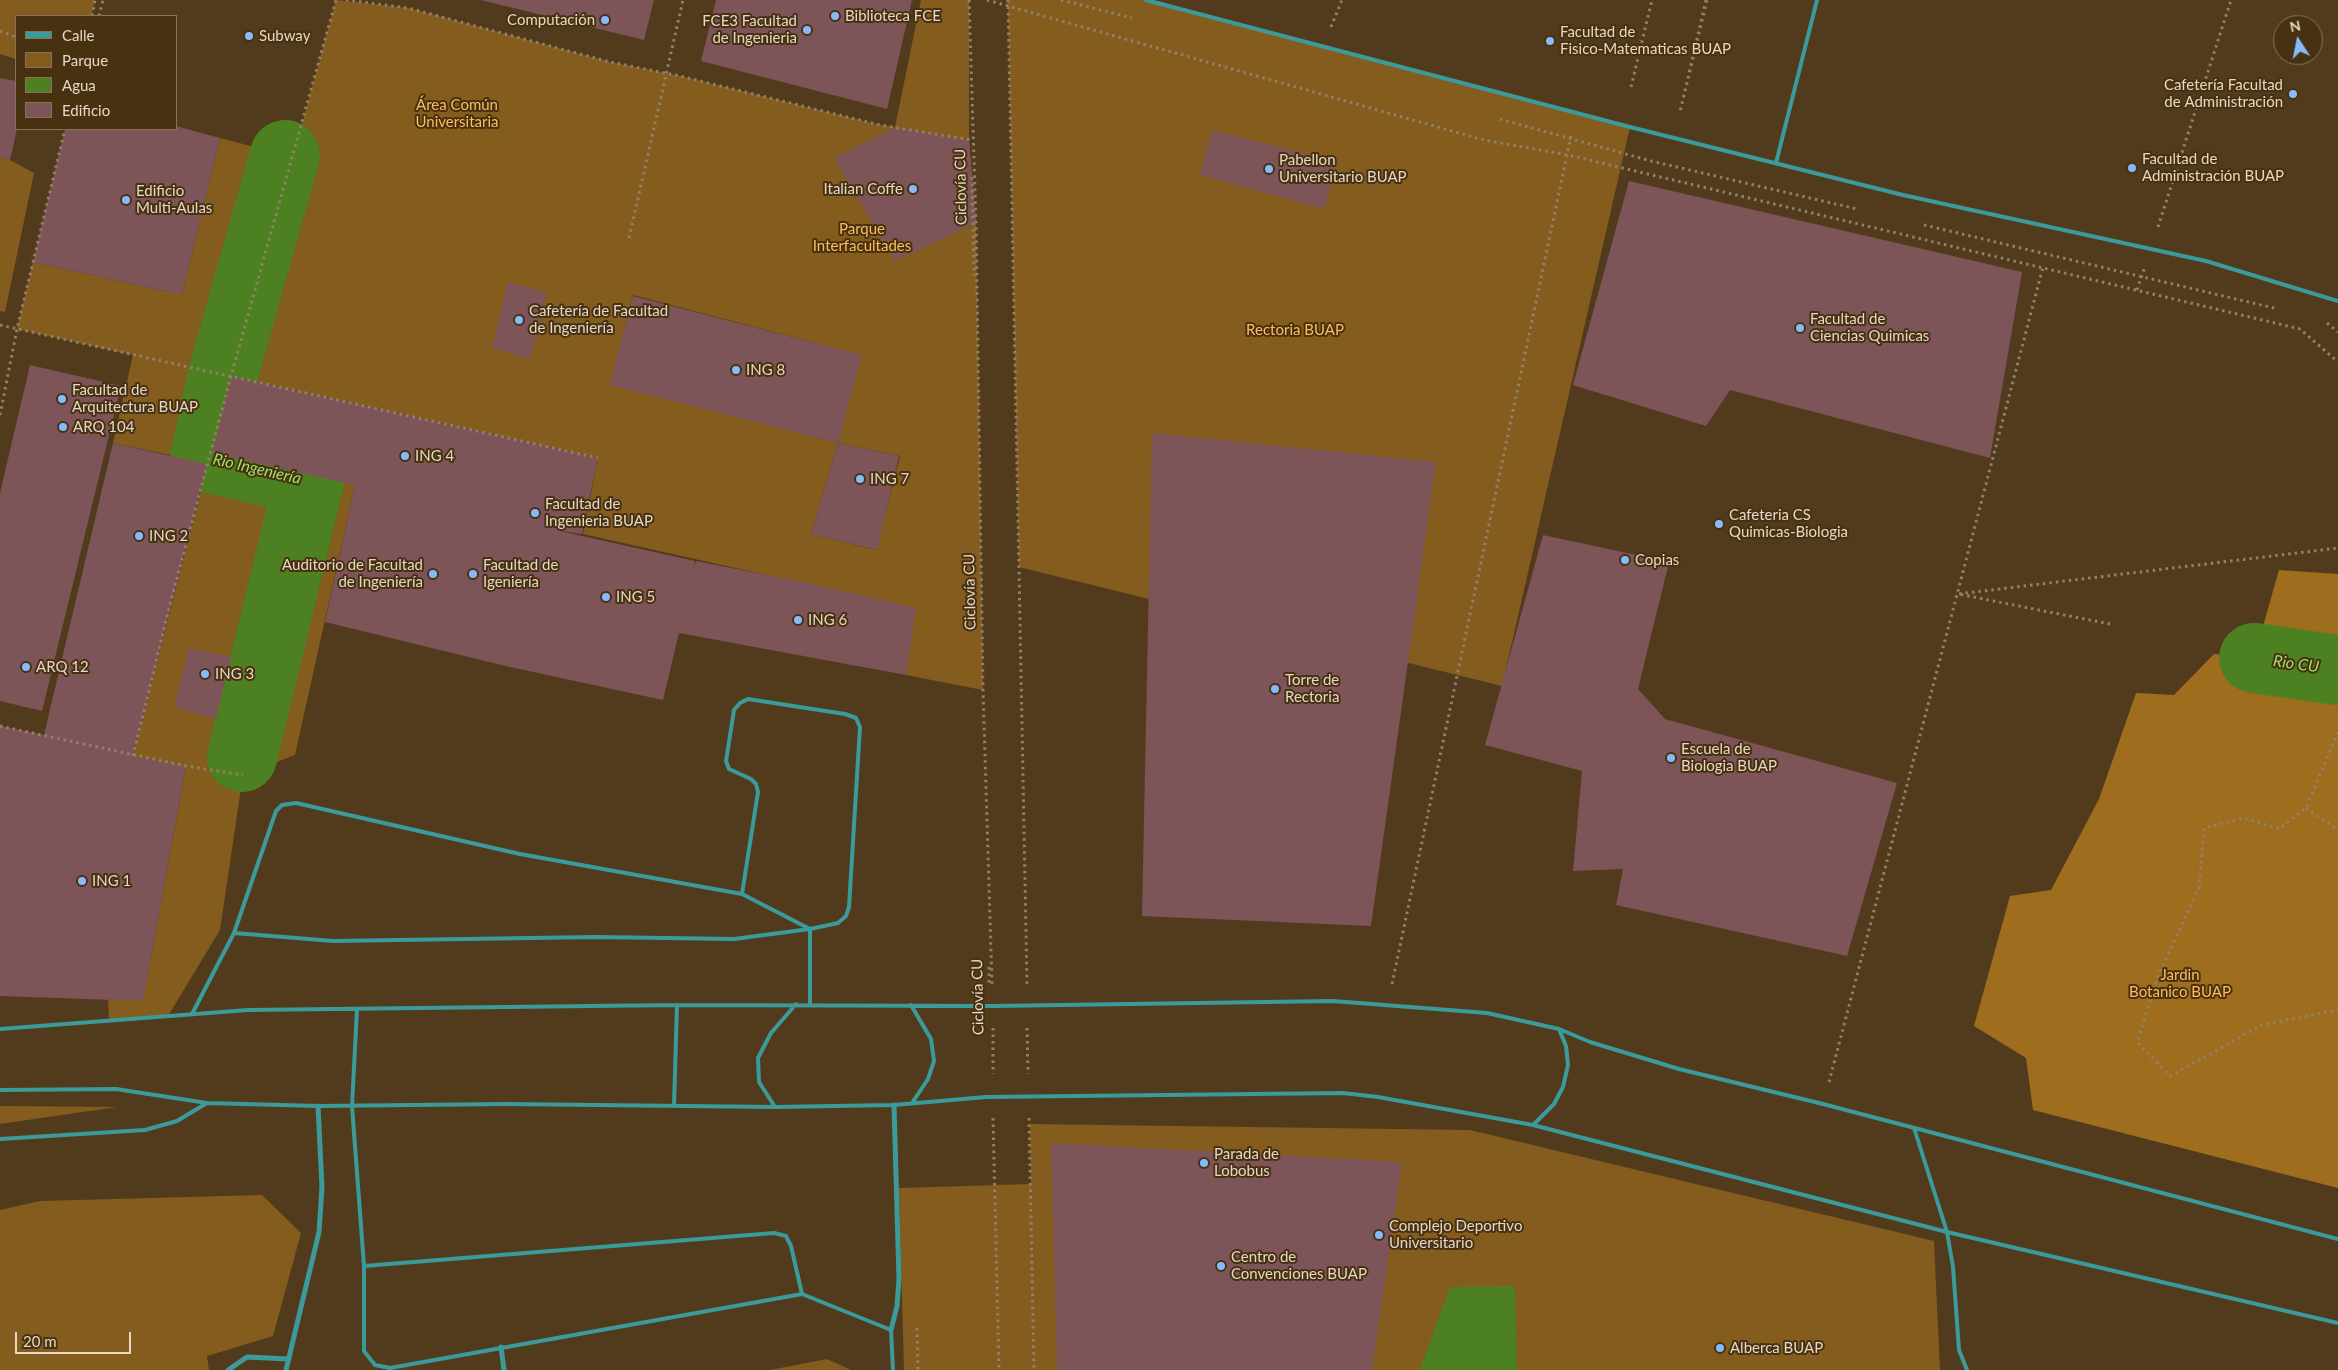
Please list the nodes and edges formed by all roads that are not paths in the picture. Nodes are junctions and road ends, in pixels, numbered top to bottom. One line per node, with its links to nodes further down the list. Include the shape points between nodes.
1 (1146, 0): 3 (lane)
2 (1816, 0): 3 (lane)
3 (1776, 163): 4 (lane, via 1903,196 2206,261)
4 (2338, 301)
5 (742, 894): 6 (lane); 6 (lane, via 758,792 751,779 729,769 726,761 734,710 740,702 748,699 856,718 860,727 849,907 846,916 838,923); 7 (lane, via 520,854 296,803 282,804 276,811)
6 (810, 929): 7 (lane, via 734,939 334,941); 9 (lane)
7 (234, 933): 13 (lane)
8 (796, 1004): 9 (lane); 10 (lane); 23 (lane, via 771,1033 758,1058 759,1082)
9 (810, 1004): 11 (lane)
10 (677, 1005): 12 (lane); 22 (lane)
11 (911, 1005): 15 (lane, via 1333,1002 1487,1013); 18 (lane, via 931,1039 934,1061 928,1079)
12 (357, 1009): 13 (lane); 21 (lane)
13 (192, 1014): 14 (lane)
14 (0, 1029)
15 (1559, 1029): 24 (lane, via 1566,1046 1568,1065 1563,1087 1554,1104); 25 (lane, via 1678,1070)
16 (0, 1090): 17 (lane, via 116,1089)
17 (207, 1103): 20 (lane); 26 (lane, via 177,1121 145,1130)
18 (912, 1104): 19 (lane); 24 (lane, via 1029,1096 1343,1094 1378,1097)
19 (894, 1105): 23 (lane); 32 (street, via 899,1278)
20 (318, 1106): 21 (lane); 34 (street, via 322,1187 319,1232)
21 (352, 1106): 22 (lane); 29 (lane)
22 (674, 1106): 23 (lane)
23 (775, 1107)
24 (1533, 1125): 27 (lane)
25 (1914, 1128): 27 (lane); 28 (lane)
26 (0, 1139)
27 (1947, 1232): 31 (lane); 39 (lane, via 1959,1350)
28 (2338, 1239)
29 (364, 1266): 30 (lane, via 774,1233 786,1236); 33 (lane, via 364,1351 375,1365 390,1368)
30 (802, 1294): 32 (lane); 33 (lane)
31 (2338, 1324)
32 (891, 1330): 38 (lane)
33 (501, 1347): 37 (street)
34 (289, 1358): 35 (street, via 247,1358); 36 (street)
35 (228, 1370)
36 (286, 1370)
37 (504, 1370)
38 (893, 1370)
39 (1967, 1370)

